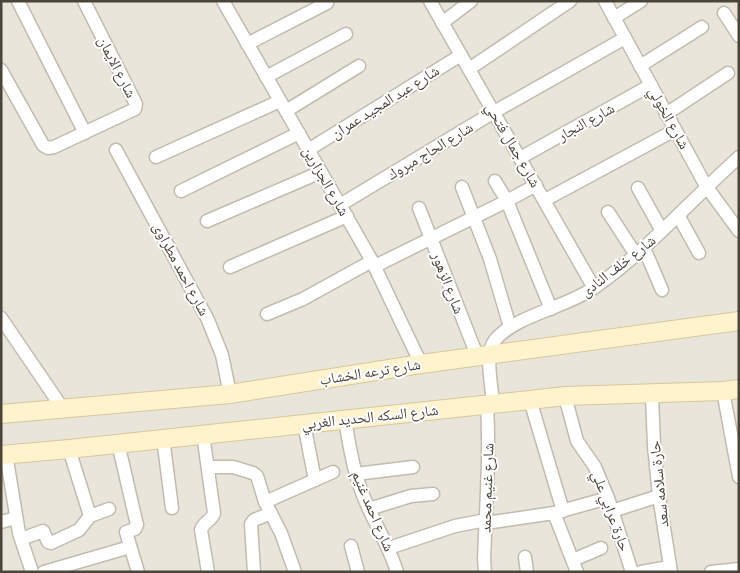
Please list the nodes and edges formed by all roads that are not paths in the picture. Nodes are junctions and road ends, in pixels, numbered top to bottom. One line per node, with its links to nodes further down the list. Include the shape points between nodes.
1 (18, 1): 31 (street)
2 (84, 1): 31 (street, شارع الايمان, via 136,106)
3 (223, 1): 17 (street, شارع الجزارين)
4 (430, 1): 12 (street, شارع جمال فتحي)
5 (471, 1): 12 (street)
6 (570, 1): 21 (street)
7 (605, 1): 11 (street, شارع الخولي)
8 (641, 1): 11 (street)
9 (328, 3): 17 (street)
10 (724, 13): 15 (street)
11 (614, 18): 16 (street, شارع الخولي)
12 (442, 23): 18 (street, شارع جمال فتحي)
13 (702, 26): 20 (street)
14 (346, 34): 24 (street)
15 (739, 36)
16 (625, 38): 20 (street, شارع الخولي); 27 (street, شارع الحاج مبروك)
17 (247, 44): 24 (street, شارع الجزارين)
18 (461, 54): 21 (street, شارع جمال فتحي); 33 (street, شارع عبد المجيد عمران)
19 (359, 66): 26 (street)
20 (640, 66): 25 (street, شارع الخولي)
21 (469, 69): 27 (street, شارع جمال فتحي)
22 (1, 70): 31 (street, via 45,147 51,148)
23 (728, 73): 28 (street)
24 (266, 77): 26 (street, شارع الجزارين)
25 (651, 85): 28 (street, شارع الخولي); 36 (street, شارع النجار)
26 (283, 106): 30 (street, شارع الجزارين); 34 (street)
27 (494, 112): 36 (street, شارع جمال فتحي); 47 (street, شارع الحاج مبروك)
28 (666, 114): 29 (street, شارع الخولي)
29 (675, 130): 40 (street, شارع الخولي); 44 (street)
30 (299, 133): 33 (street, شارع الجزارين); 43 (street)
31 (84, 134)
32 (116, 150): 69 (street, شارع احمد مطراوى, via 208,320 222,356)
33 (308, 150): 37 (street, شارع الجزارين)
34 (156, 157)
35 (739, 157): 40 (street, شارع خلف النادى)
36 (520, 158): 39 (street, شارع جمال فتحي)
37 (321, 172): 47 (street, شارع الجزارين); 51 (street)
38 (495, 181): 45 (street)
39 (536, 185): 44 (street, شارع جمال فتحي); 45 (street)
40 (706, 186): 49 (street, شارع خلف النادى); 53 (street, شارع الخولي)
41 (462, 187): 50 (street)
42 (638, 188): 52 (street)
43 (181, 191)
44 (544, 200): 59 (street, شارع جمال فتحي)
45 (507, 201): 50 (street); 61 (street)
46 (419, 208): 54 (street, شارع الزهور)
47 (343, 211): 57 (street, شارع الجزارين); 58 (street, شارع الحاج مبروك)
48 (608, 212): 55 (street)
49 (678, 215): 52 (street, شارع خلف النادى); 56 (street)
50 (474, 217): 54 (street); 65 (street)
51 (207, 221)
52 (662, 230): 55 (street, شارع خلف النادى)
53 (739, 231)
54 (430, 238): 57 (street); 66 (street, شارع الزهور)
55 (640, 251): 59 (street, شارع خلف النادى); 60 (street)
56 (699, 253)
57 (374, 263): 62 (street); 67 (street, شارع الجزارين)
58 (230, 267)
59 (594, 288): 61 (street, شارع خلف النادى)
60 (662, 290)
61 (551, 309): 65 (street, شارع خلف النادى)
62 (267, 314)
63 (1, 318): 74 (street)
64 (739, 321): 66 (street, شارع ترعه الخشاب)
65 (510, 327): 66 (street, شارع خلف النادى)
66 (483, 357): 67 (street, شارع ترعه الخشاب); 73 (street, شارع الزهور)
67 (421, 364): 69 (street, شارع ترعه الخشاب)
68 (731, 390): 70 (street, شارع السكه الحديد الغربي); 81 (street)
69 (230, 394): 74 (street, شارع ترعه الخشاب)
70 (652, 395): 71 (street, شارع السكه الحديد الغربي); 93 (street, حارة سلامه سعد)
71 (566, 396): 72 (street, شارع السكه الحديد الغربي); 94 (street, حارة عرابي علي, via 577,441 595,467)
72 (530, 400): 73 (street, شارع السكه الحديد الغربي); 100 (street)
73 (490, 404): 76 (street, شارع السكه الحديد الغربي); 104 (street, شارع غنيم محمد)
74 (63, 409): 75 (street, شارع ترعه الخشاب)
75 (1, 414)
76 (344, 420): 77 (street, شارع السكه الحديد الغربي); 89 (street, شارع احمد غنيم)
77 (304, 424): 78 (street, شارع السكه الحديد الغربي); 91 (street)
78 (203, 434): 79 (street, شارع السكه الحديد الغربي); 86 (street)
79 (163, 438): 80 (street, شارع السكه الحديد الغربي); 96 (street)
80 (118, 443): 82 (street, شارع السكه الحديد الغربي); 107 (street, via 137,525 126,532)
81 (736, 444): 85 (street)
82 (69, 449): 83 (street, شارع السكه الحديد الغربي); 101 (street)
83 (4, 454): 102 (street)
84 (722, 461): 85 (street)
85 (737, 462): 90 (street)
86 (208, 467): 95 (street, via 233,467 255,474); 119 (street, via 214,513 201,530)
87 (413, 467): 89 (street)
88 (333, 472): 91 (street)
89 (356, 474): 97 (street, شارع احمد غنيم)
90 (739, 477)
91 (315, 480): 95 (street)
92 (433, 494): 97 (street)
93 (659, 496): 99 (street); 114 (street, حارة سلامه سعد)
94 (608, 498): 99 (street, حارة عرابي علي); 100 (street)
95 (268, 507): 120 (street, via 250,524); 121 (street)
96 (172, 508)
97 (369, 508): 108 (street, شارع احمد غنيم)
98 (109, 509): 101 (street)
99 (612, 511): 126 (street, حارة عرابي علي)
100 (558, 512): 104 (street); 112 (street)
101 (90, 516): 105 (street, via 81,530 50,542 43,531)
102 (16, 518): 103 (street); 105 (street)
103 (1, 522)
104 (486, 522): 108 (street, via 455,526); 124 (street, شارع غنيم محمد)
105 (21, 539): 116 (street)
106 (351, 546): 122 (street)
107 (130, 547): 111 (street); 118 (street)
108 (389, 548): 123 (street, شارع احمد غنيم)
109 (601, 548): 112 (street)
110 (525, 557): 125 (street)
111 (89, 565): 117 (street)
112 (575, 566)
113 (739, 568): 115 (street)
114 (670, 569): 127 (street)
115 (725, 571): 128 (street)
116 (32, 572)
117 (44, 572)
118 (138, 572)
119 (208, 572)
120 (254, 572)
121 (295, 572)
122 (358, 572)
123 (397, 572)
124 (485, 572)
125 (528, 572)
126 (632, 572)
127 (641, 572)
128 (711, 572)

